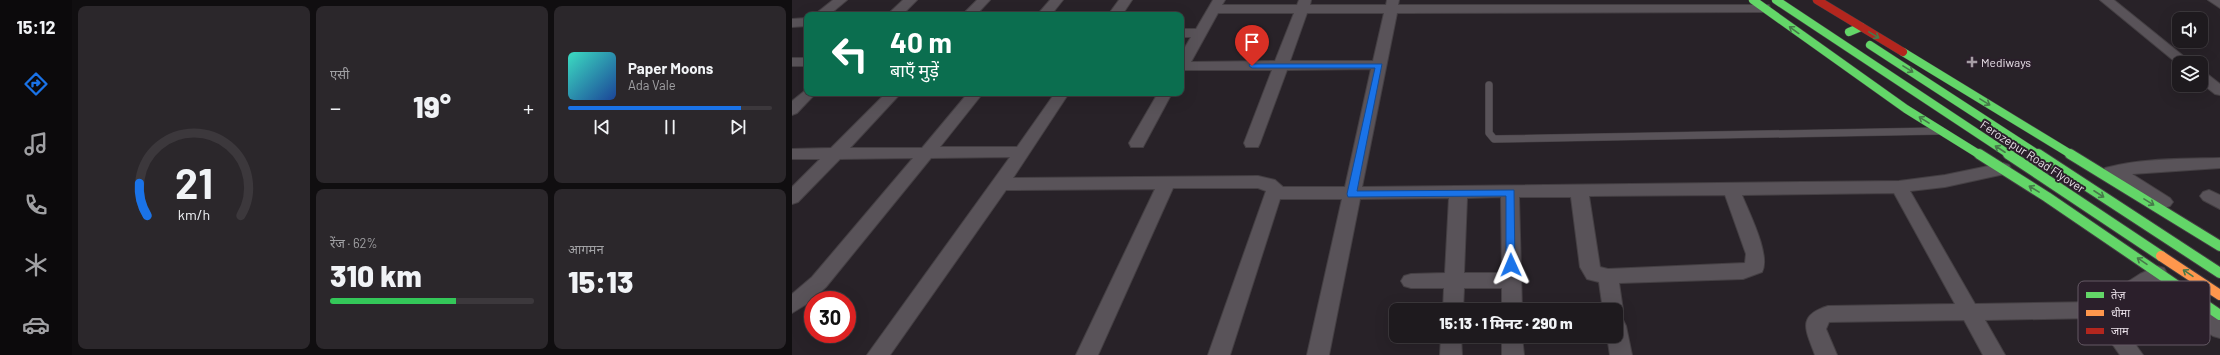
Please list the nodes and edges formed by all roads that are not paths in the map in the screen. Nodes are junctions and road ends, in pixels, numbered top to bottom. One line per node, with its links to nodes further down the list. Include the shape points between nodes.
1 (841, 0): 16 (street)
2 (911, 0): 17 (street)
3 (984, 0): 18 (street)
4 (1057, 0): 19 (street)
5 (1126, 0): 20 (street)
6 (1754, 0): 15 (main road)
7 (1776, 0): 26 (main road, Ferozepur Road Flyover)
8 (1817, 0): 23 (main road)
9 (2106, 0): 28 (street)
10 (2214, 0): 13 (street)
11 (1216, 4): 14 (street); 25 (street)
12 (1392, 4): 14 (street); 15 (street); 32 (street)
13 (2220, 4)
14 (1303, 5): 34 (street)
15 (1764, 8): 27 (main road, one-way to 15)
16 (825, 12)
17 (897, 12)
18 (972, 12)
19 (1047, 12)
20 (1117, 12)
21 (792, 22): 22 (street)
22 (804, 22)
23 (1861, 27): 53 (main road, one-way to 53); 66 (main road, Ferozepur Road Flyover, one-way to 66, via 1846,30)
24 (1184, 33): 25 (street)
25 (1200, 33): 29 (street)
26 (1832, 38): 27 (main road); 75 (main road, Ferozepur Road Flyover, one-way to 26)
27 (1814, 44): 44 (main road, one-way to 27)
28 (2175, 56)
29 (1184, 61)
30 (792, 62): 31 (street)
31 (804, 62)
32 (1379, 65): 34 (street); 62 (street)
33 (1184, 66): 34 (street)
34 (1281, 66): 46 (street)
35 (2208, 82): 37 (street)
36 (1489, 86): 44 (lane, via 1489,133 1494,138)
37 (2220, 91)
38 (806, 96): 43 (street)
39 (891, 96): 48 (street)
40 (973, 96): 49 (street)
41 (1060, 96): 47 (street)
42 (1164, 96): 45 (street)
43 (792, 110)
44 (1941, 131): 52 (main road)
45 (1137, 143)
46 (1252, 143)
47 (1022, 152): 49 (street); 55 (street)
48 (837, 153): 49 (street); 50 (street); 63 (street)
49 (925, 153): 81 (street, via 819,282)
50 (792, 154)
51 (2220, 163): 53 (street, via 2141,167)
52 (2003, 170): 56 (street); 68 (main road, one-way to 52)
53 (2110, 172): 64 (street); 65 (main road, one-way to 65)
54 (1167, 182): 55 (street); 58 (street, via 1266,182); 93 (street)
55 (1001, 184): 92 (street)
56 (1898, 187): 57 (street); 84 (street)
57 (1731, 188): 59 (street); 67 (street, via 1755,254 1755,267 1743,272)
58 (1274, 191): 62 (street, via 1290,194); 94 (street)
59 (1579, 191): 61 (street); 67 (street, via 1590,267 1594,274)
60 (1458, 193): 61 (street); 62 (street); 69 (street)
61 (1510, 193): 70 (street)
62 (1351, 194): 95 (street)
63 (792, 198)
64 (2220, 237)
65 (2220, 246)
66 (2220, 273)
67 (1608, 276): 80 (street)
68 (2153, 276): 72 (street); 73 (street); 74 (main road)
69 (1454, 280): 70 (street); 71 (street); 78 (street)
70 (1511, 280): 79 (street)
71 (1411, 281)
72 (2145, 281)
73 (2159, 281)
74 (2161, 281)
75 (2199, 281)
76 (2210, 288): 77 (main road, Ferozepur Road Flyover, one-way to 76)
77 (2220, 295)
78 (1453, 303)
79 (1512, 303)
80 (1612, 303)
81 (792, 305)
82 (2078, 310): 84 (street)
83 (2210, 310): 85 (main road)
84 (1970, 312): 99 (street, via 1828,314 1816,322 1816,329); 100 (street)
85 (2220, 316)
86 (2210, 322): 87 (street)
87 (2220, 330)
88 (1452, 343): 96 (street)
89 (1512, 343): 97 (street)
90 (1619, 343): 98 (street)
91 (2125, 345): 101 (street)
92 (878, 355)
93 (1087, 355)
94 (1219, 355)
95 (1318, 355)
96 (1451, 355)
97 (1513, 355)
98 (1621, 355)
99 (1826, 355)
100 (1994, 355)
101 (2132, 355)

